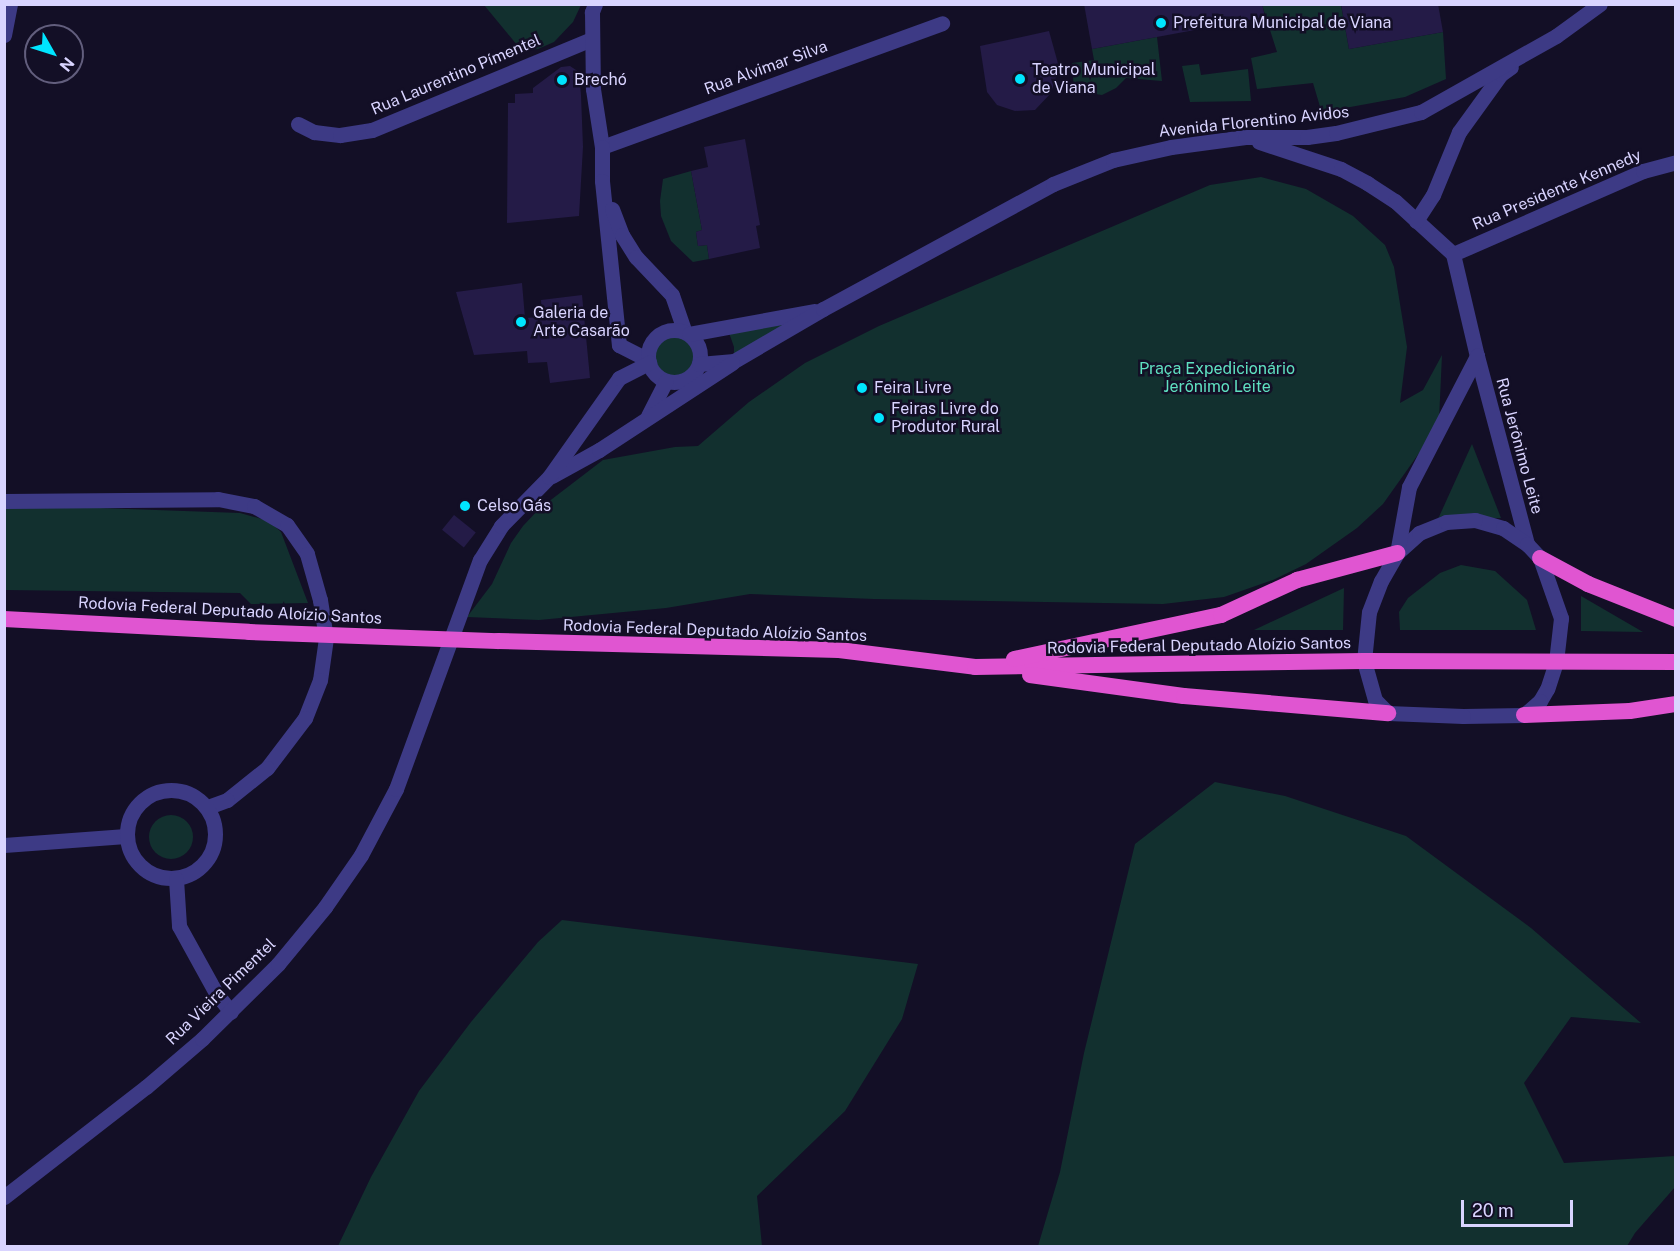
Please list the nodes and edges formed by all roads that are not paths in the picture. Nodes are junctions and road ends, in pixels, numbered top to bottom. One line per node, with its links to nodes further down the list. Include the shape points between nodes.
1 (10, 4): 5 (street)
2 (595, 4): 7 (street)
3 (1600, 4): 6 (street, Avenida Florentino Avidos)
4 (942, 23): 10 (street, Rua Alvimar Silva)
5 (4, 35)
6 (1556, 36): 9 (street, Avenida Florentino Avidos, via 1421,112 1336,133); 13 (street, via 1501,74 1459,132 1433,195)
7 (592, 39): 8 (street, Rua Laurentino Pímentel, via 372,130 340,135 314,132); 10 (street, via 593,89)
8 (298, 124)
9 (1245, 137): 13 (street, via 1341,169 1395,201); 15 (street, Avenida Florentino Avidos, via 1113,160 1053,184)
10 (602, 147): 12 (street)
11 (1676, 162): 14 (street, Rua Presidente Kennedy, via 1643,171)
12 (603, 181): 16 (street, via 622,235 636,257 672,295); 19 (street, via 619,345)
13 (1416, 221): 14 (street)
14 (1453, 254): 17 (street, Rua Jerônimo Leite)
15 (823, 309): 16 (street); 18 (street)
16 (687, 333): 19 (street, via 670,330 659,334 649,347); 20 (street, via 699,348)
17 (1477, 357): 25 (street, Rua Jerônimo Leite); 26 (street, Rua Jerônimo Leite, via 1409,487)
18 (734, 361): 20 (street); 22 (street)
19 (648, 362): 21 (street, via 652,371); 23 (street, via 619,378)
20 (699, 364): 21 (street, via 682,381)
21 (666, 381): 22 (street)
22 (646, 419): 23 (street)
23 (549, 477): 41 (street, Rua Vieira Pimentel, via 501,526 480,560 396,789 361,855 278,964)
24 (4, 501): 37 (street, via 218,499 254,506 287,525 294,534 307,554 320,600 326,638 320,680 305,718 267,768 227,800)
25 (1527, 544): 26 (street, via 1503,528 1475,520 1446,522 1419,533); 27 (street)
26 (1397, 552): 30 (street, via 1369,612); 33 (highway, via 1297,580 1221,615)
27 (1540, 558): 29 (highway, via 1588,584); 31 (street, via 1561,618)
28 (4, 619): 33 (highway, Rodovia Federal Deputado Aloízio Santos, bridge, via 249,632 839,650)
29 (1676, 619)
30 (1364, 661): 31 (highway, Rodovia Federal Deputado Aloízio Santos); 33 (highway, Rodovia Federal Deputado Aloízio Santos); 35 (street, via 1375,700)
31 (1556, 662): 32 (highway, Rodovia Federal Deputado Aloízio Santos); 36 (street, via 1543,695)
32 (1676, 662)
33 (975, 667): 35 (highway, via 1184,696)
34 (1676, 704): 36 (highway, via 1630,711)
35 (1388, 713): 36 (street)
36 (1524, 715)
37 (208, 807): 38 (street, via 189,793 171,789 150,794 130,816); 40 (street, via 215,826 214,846 201,867)
38 (126, 836): 39 (street); 40 (street, via 131,854 144,870)
39 (4, 845)
40 (176, 879): 41 (street, via 179,926 216,993)
41 (231, 1012): 42 (street, Rua Vieira Pimentel, via 146,1087)
42 (4, 1197)

